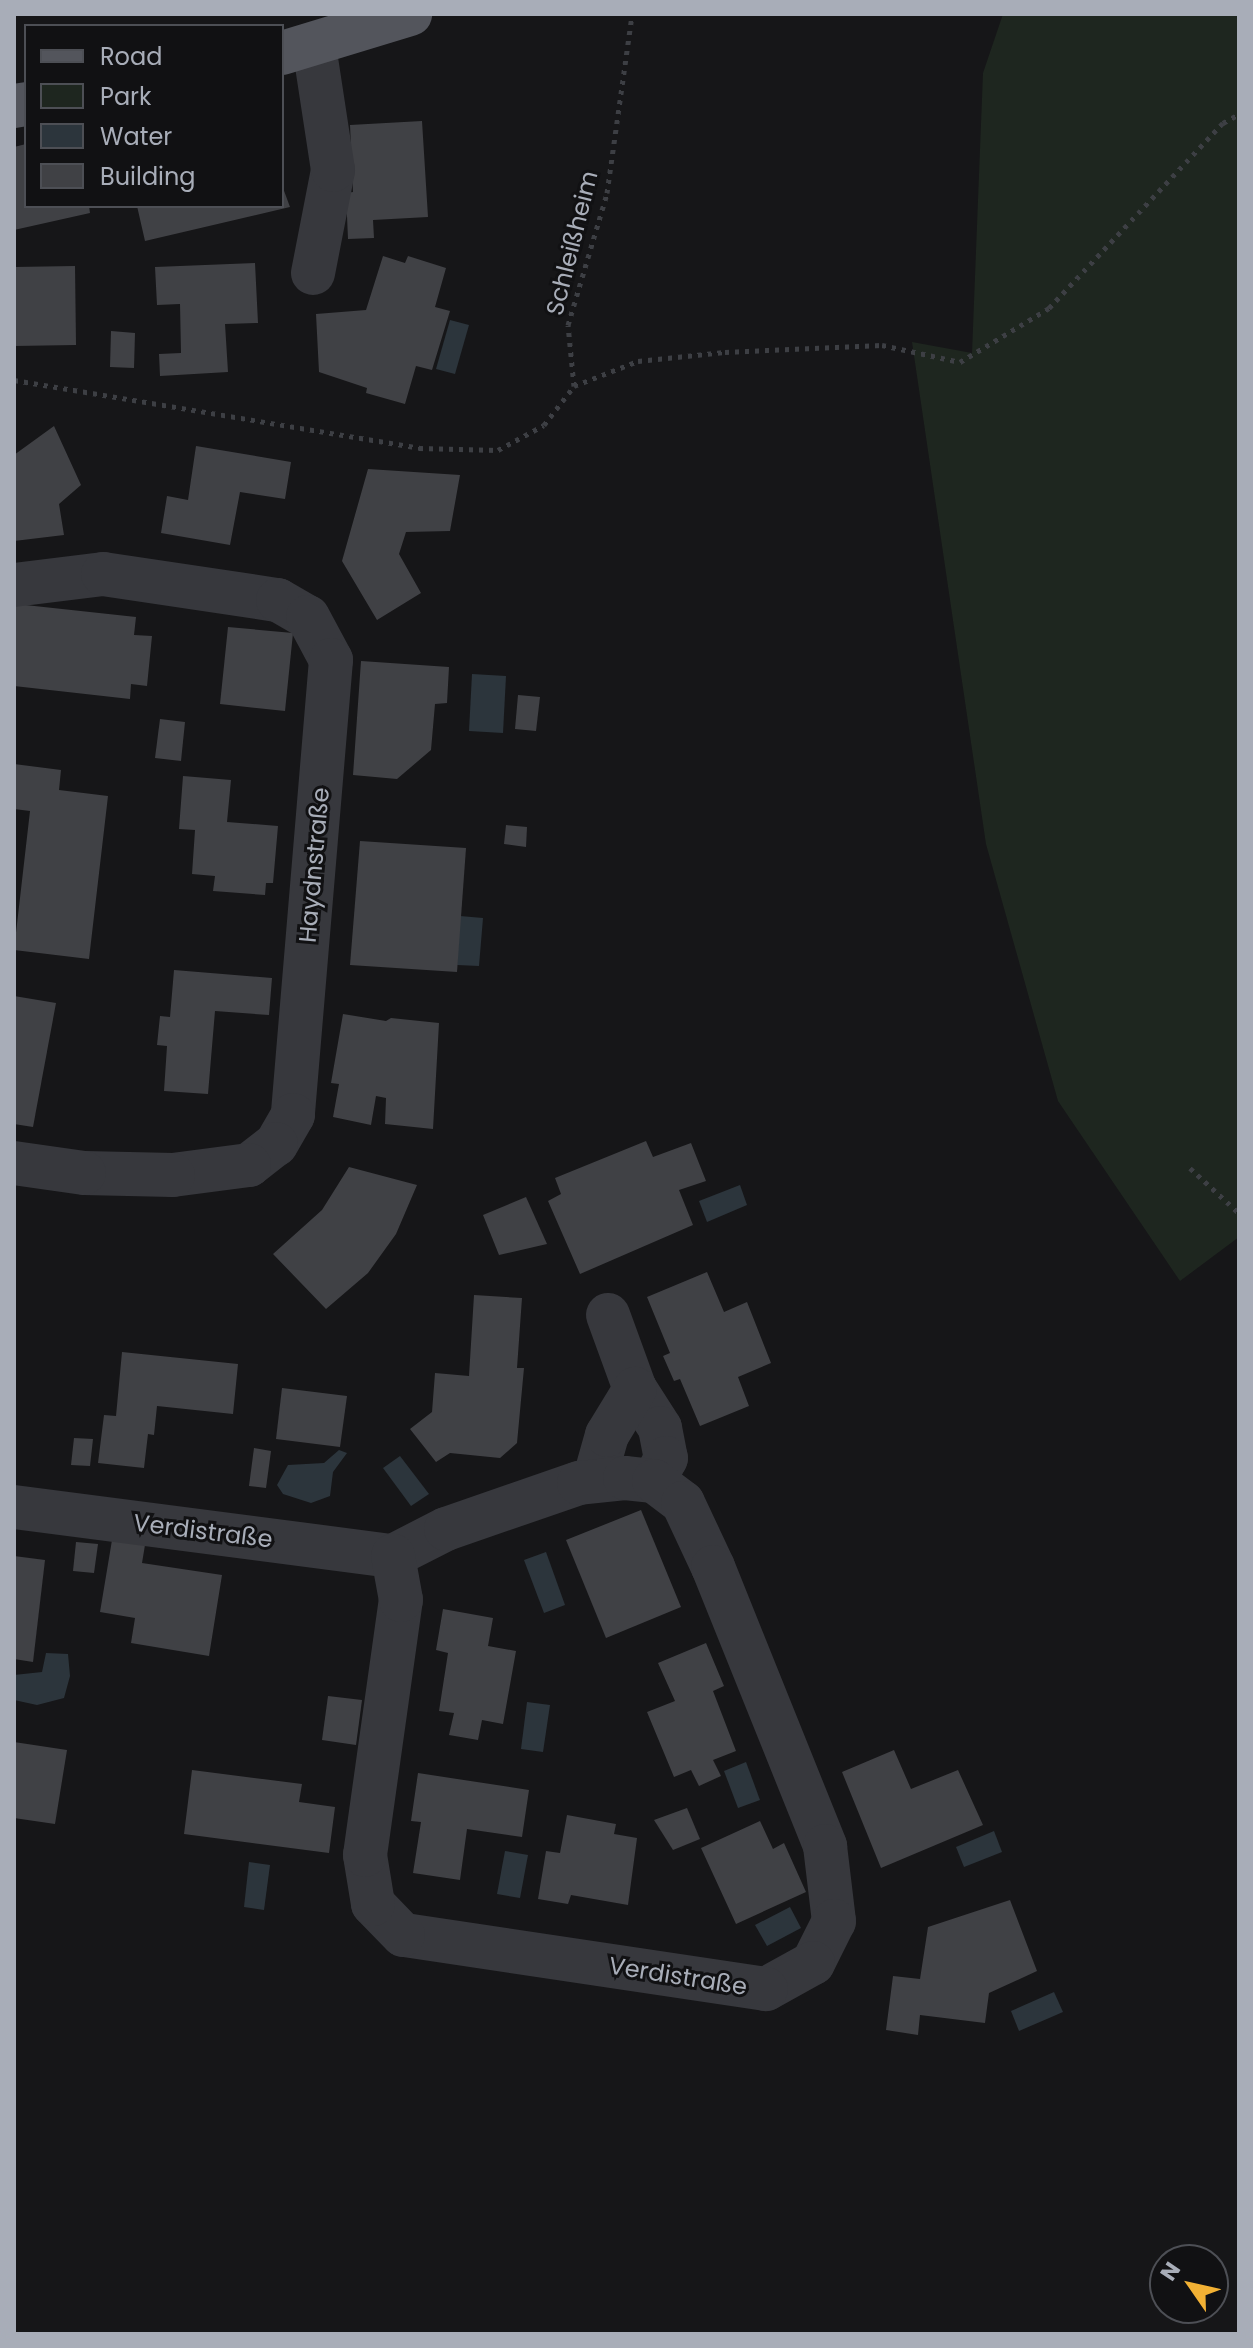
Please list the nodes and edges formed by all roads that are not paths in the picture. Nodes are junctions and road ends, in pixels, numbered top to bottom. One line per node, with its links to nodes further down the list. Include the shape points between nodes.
1 (410, 14): 2 (main road)
2 (298, 50): 3 (street, via 333,170)
3 (313, 273)
4 (14, 585): 5 (street, Haydnstraße, via 103,574 278,600 308,617 331,660 293,1115 276,1144 249,1165 173,1175 84,1173)
5 (14, 1163)
6 (608, 1315): 7 (street)
7 (635, 1389): 8 (street, via 607,1435); 9 (street, via 660,1428 666,1458)
8 (594, 1481): 9 (street); 11 (street, via 446,1529)
9 (654, 1481): 11 (street, Verdistraße, via 683,1503 713,1567 825,1846 834,1921 813,1963 766,1989 403,1935 373,1904 365,1855 401,1600)
10 (14, 1507): 11 (street, Verdistraße)
11 (393, 1556)

